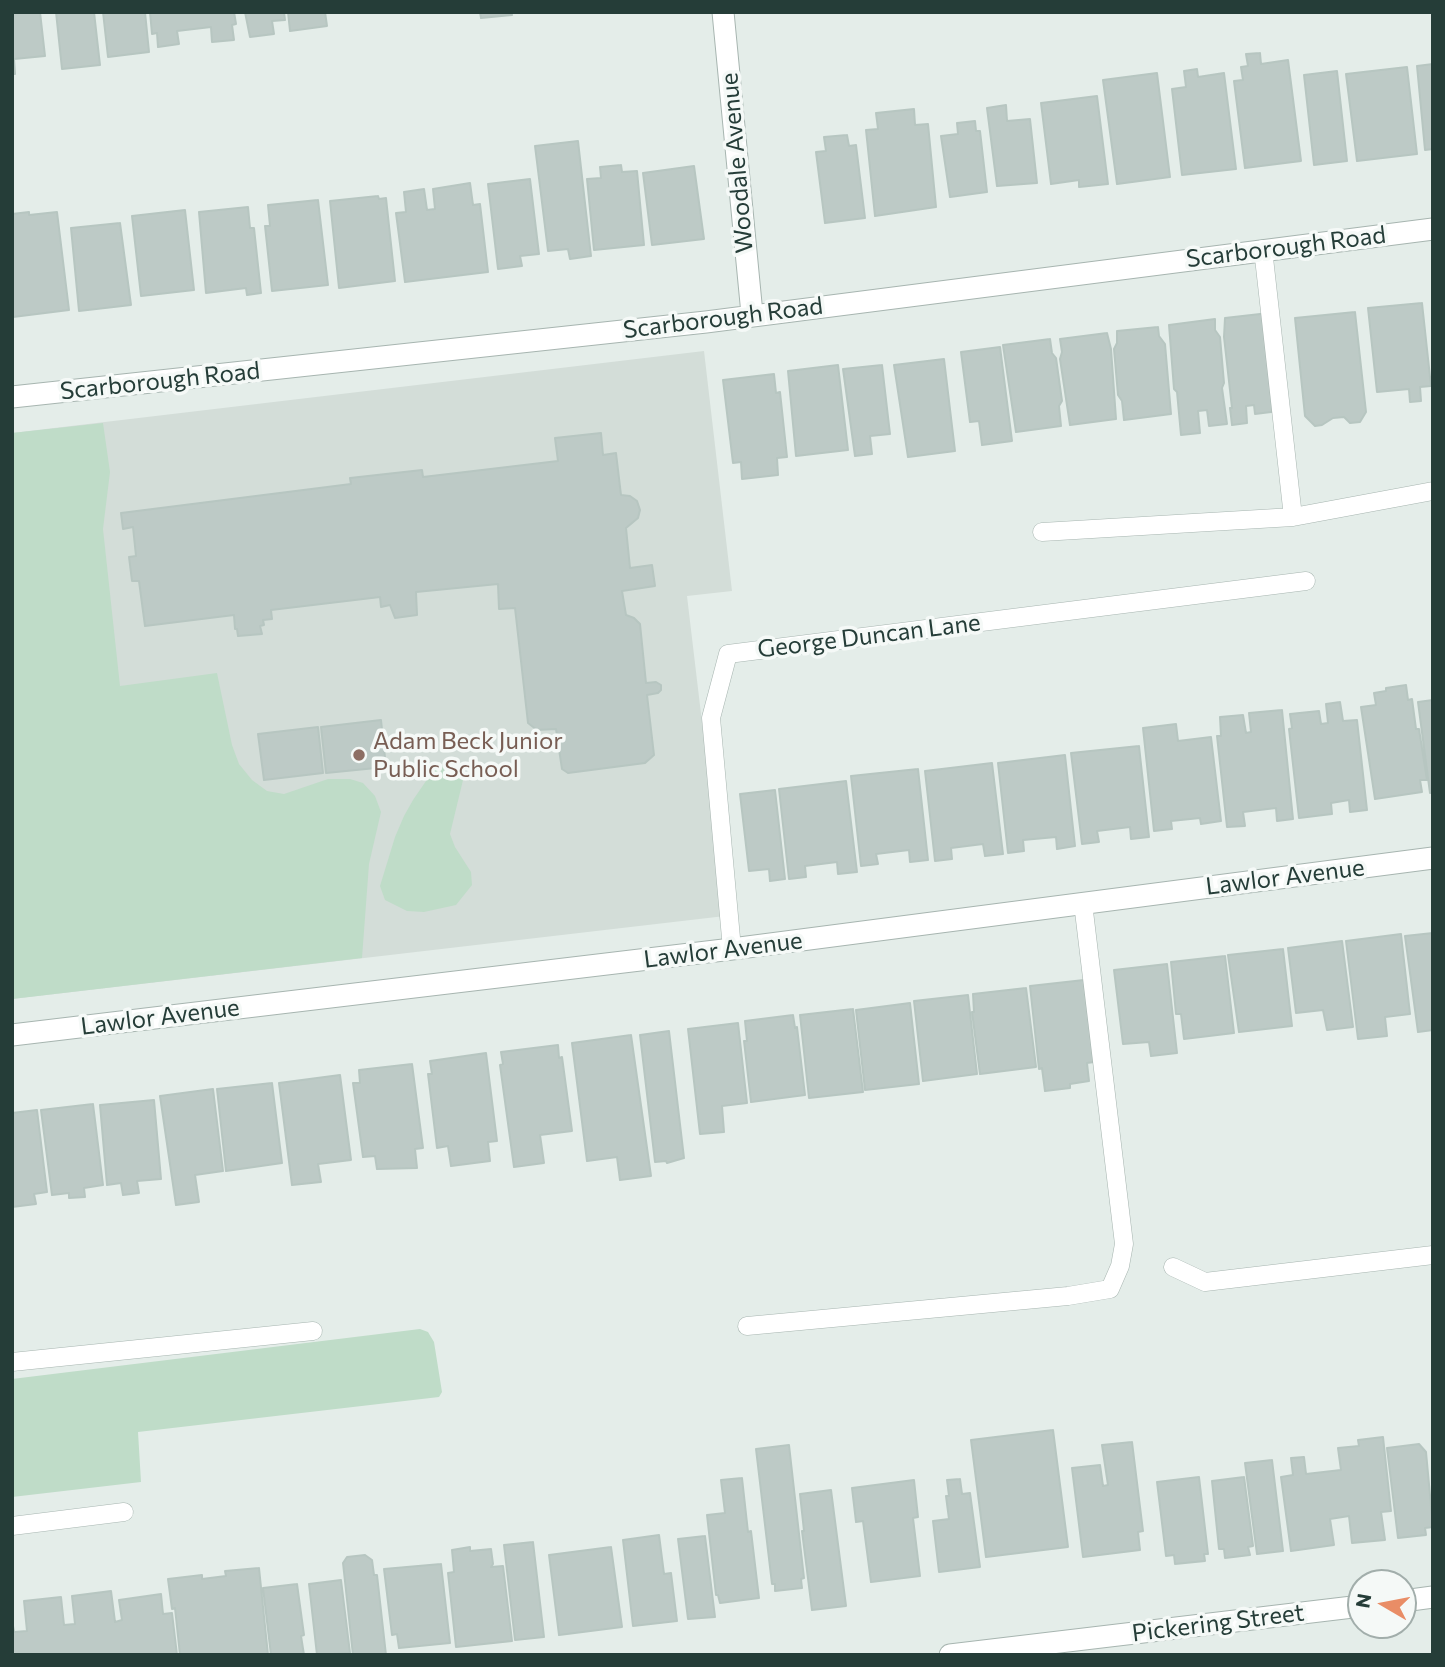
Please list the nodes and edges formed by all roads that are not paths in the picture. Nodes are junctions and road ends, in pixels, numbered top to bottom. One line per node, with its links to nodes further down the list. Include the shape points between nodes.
1 (723, 12): 4 (street, Woodale Avenue)
2 (1433, 229): 3 (street, Scarborough Road)
3 (1263, 249): 4 (street, Scarborough Road); 7 (lane)
4 (752, 314): 5 (street, Scarborough Road)
5 (12, 397)
6 (1433, 491): 7 (lane)
7 (1293, 517): 8 (lane)
8 (1042, 532)
9 (1306, 581): 12 (lane, George Duncan Lane, via 728,654 711,718)
10 (1433, 858): 11 (street, Lawlor Avenue)
11 (1083, 903): 12 (street, Lawlor Avenue); 16 (lane, via 1124,1244 1110,1289)
12 (732, 949): 13 (street, Lawlor Avenue)
13 (12, 1035)
14 (1433, 1255): 15 (lane, via 1205,1282)
15 (1173, 1267)
16 (747, 1326)
17 (313, 1331): 18 (lane)
18 (12, 1362)
19 (124, 1512): 20 (lane)
20 (12, 1526)
21 (1347, 1608): 22 (street, Pickering Street)
22 (950, 1655)

